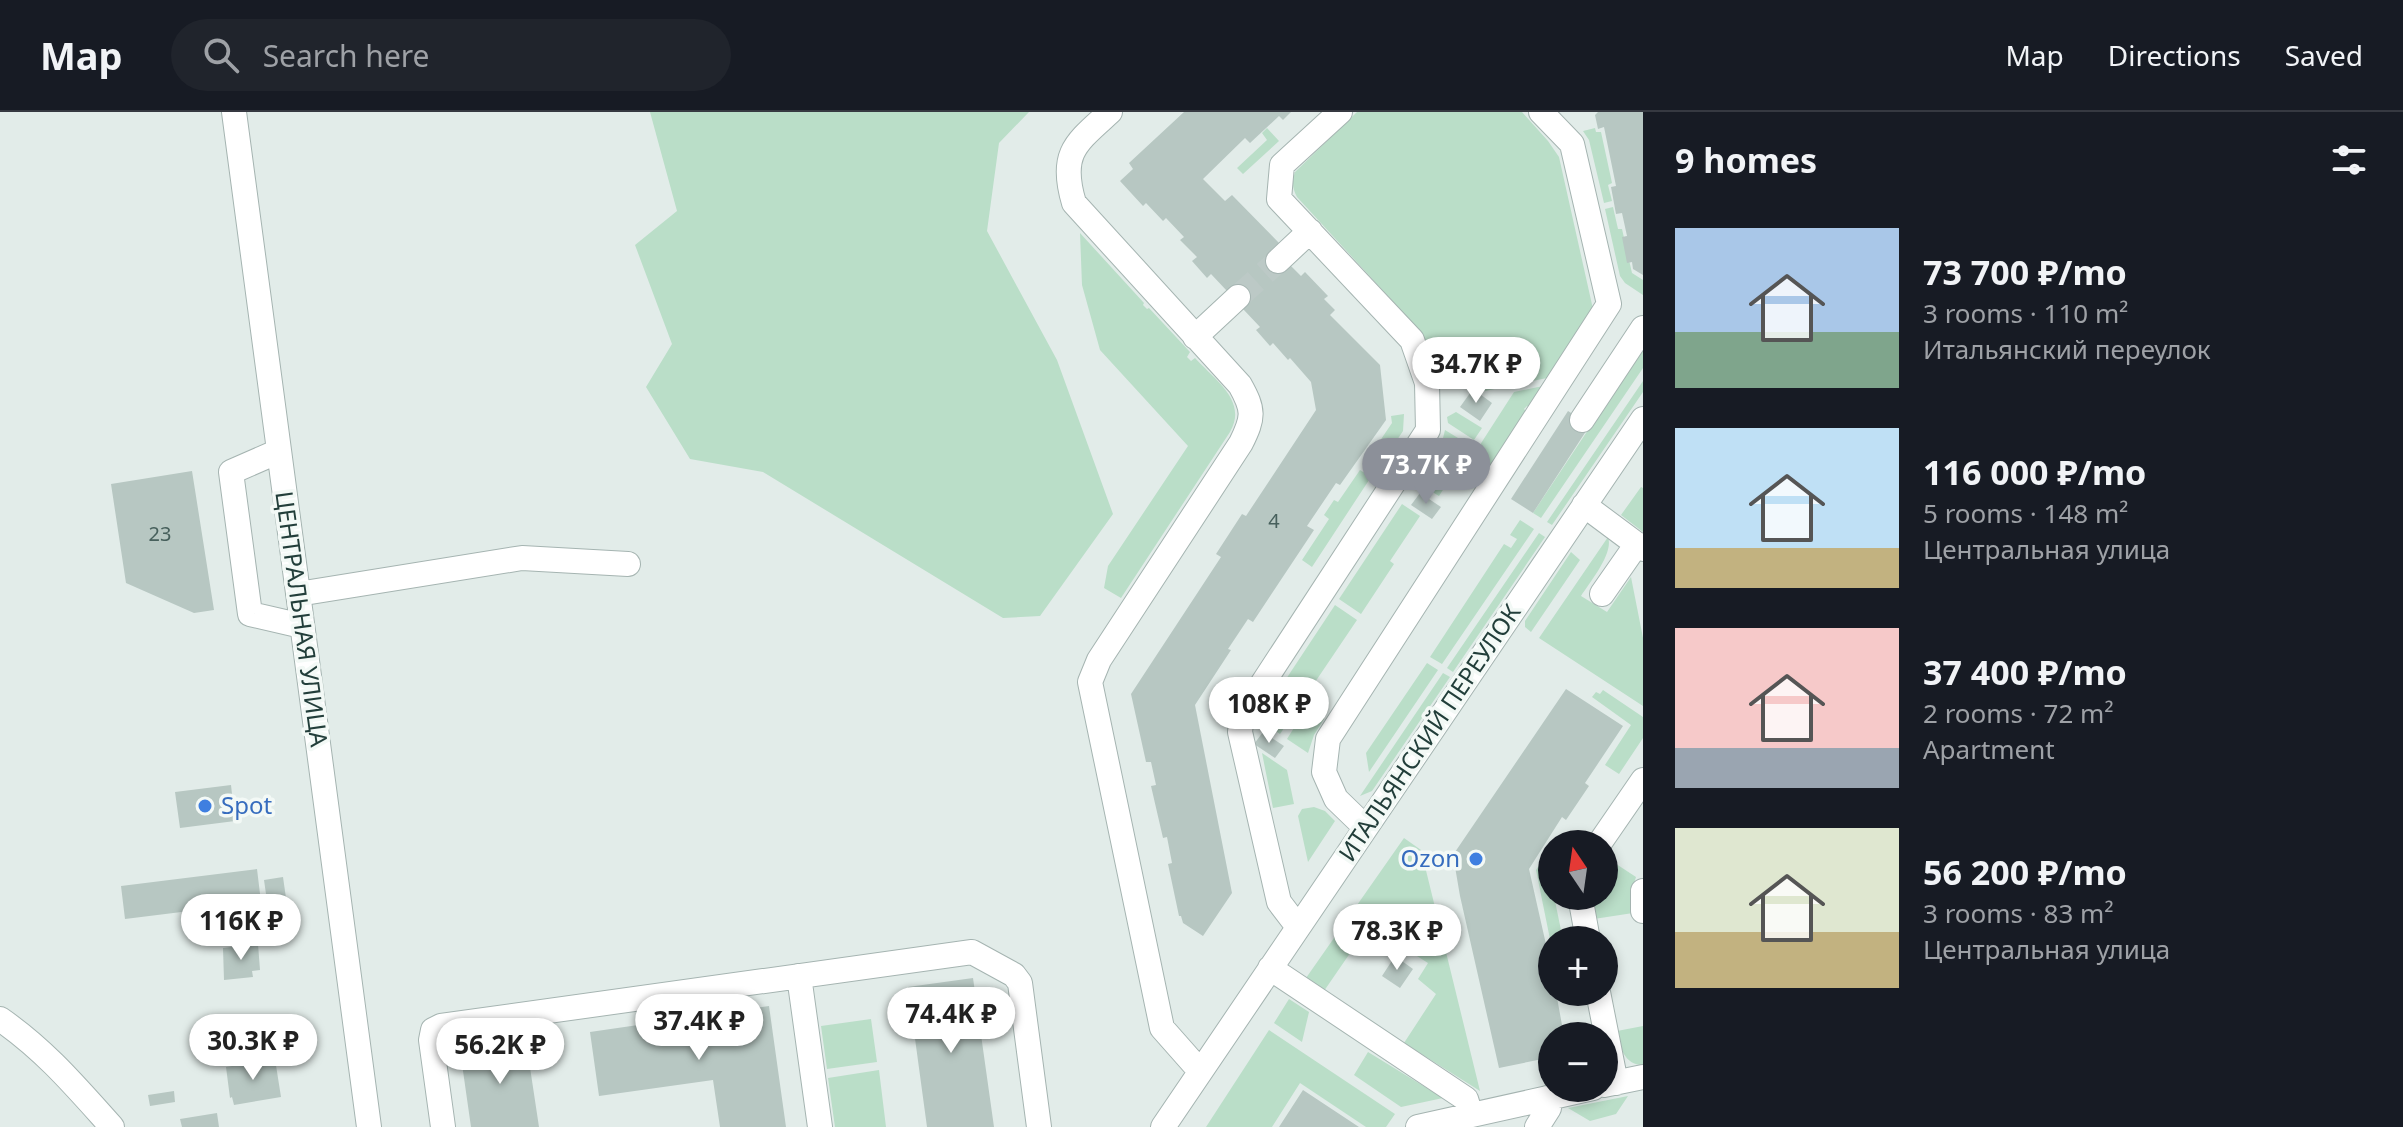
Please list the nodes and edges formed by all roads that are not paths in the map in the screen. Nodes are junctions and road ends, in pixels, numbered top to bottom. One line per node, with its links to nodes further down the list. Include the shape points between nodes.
1 (234, 112): 13 (street, ЦЕНТРАЛЬНАЯ УЛИЦА)
2 (1110, 112): 10 (street, via 1070,156 1068,181 1074,203)
3 (1340, 112): 5 (street, via 1282,165 1279,199)
4 (1541, 112): 8 (street, via 1572,144)
5 (1310, 231): 6 (street); 25 (street, via 1412,340 1427,383 1428,430 1242,715 1240,732 1279,902)
6 (1278, 261)
7 (1238, 297): 10 (street)
8 (1609, 304): 9 (street); 21 (street, via 1328,739 1324,772 1336,799)
9 (1643, 325): 12 (street)
10 (1195, 337): 29 (street, via 1240,385 1250,403 1250,424 1090,682 1162,1028)
11 (1643, 419): 14 (street, ИТАЛЬЯНСКИЙ ПЕРЕУЛОК)
12 (1582, 420)
13 (279, 451): 17 (street, ЦЕНТРАЛЬНАЯ УЛИЦА); 19 (street, via 231,472 250,614)
14 (1584, 505): 15 (street); 21 (street, ИТАЛЬЯНСКИЙ ПЕРЕУЛОК)
15 (1640, 546): 18 (street)
16 (628, 564): 17 (street, via 522,558)
17 (298, 594): 19 (street, ЦЕНТРАЛЬНАЯ УЛИЦА)
18 (1602, 594)
19 (302, 626): 36 (street, ЦЕНТРАЛЬНАЯ УЛИЦА)
20 (1643, 780): 22 (street)
21 (1365, 827): 25 (street, ИТАЛЬЯНСКИЙ ПЕРЕУЛОК)
22 (1609, 830)
23 (1643, 891): 24 (street)
24 (1643, 911)
25 (1298, 927): 26 (street, ИТАЛЬЯНСКИЙ ПЕРЕУЛОК)
26 (1270, 968): 29 (street, ИТАЛЬЯНСКИЙ ПЕРЕУЛОК); 34 (street, via 1466,1099)
27 (799, 976): 37 (street, via 441,1026 433,1030 431,1040); 38 (street); 39 (street, via 972,952 1014,975 1020,983)
28 (0, 1019): 35 (street, via 60,1068)
29 (1200, 1071): 40 (street, ИТАЛЬЯНСКИЙ ПЕРЕУЛОК)
30 (1643, 1077): 31 (street)
31 (1618, 1082)
32 (1538, 1100): 34 (street)
33 (1548, 1102): 42 (street)
34 (1471, 1115): 41 (street)
35 (112, 1127)
36 (369, 1127)
37 (443, 1127)
38 (820, 1127)
39 (1039, 1127)
40 (1163, 1127)
41 (1418, 1127)
42 (1537, 1127)

